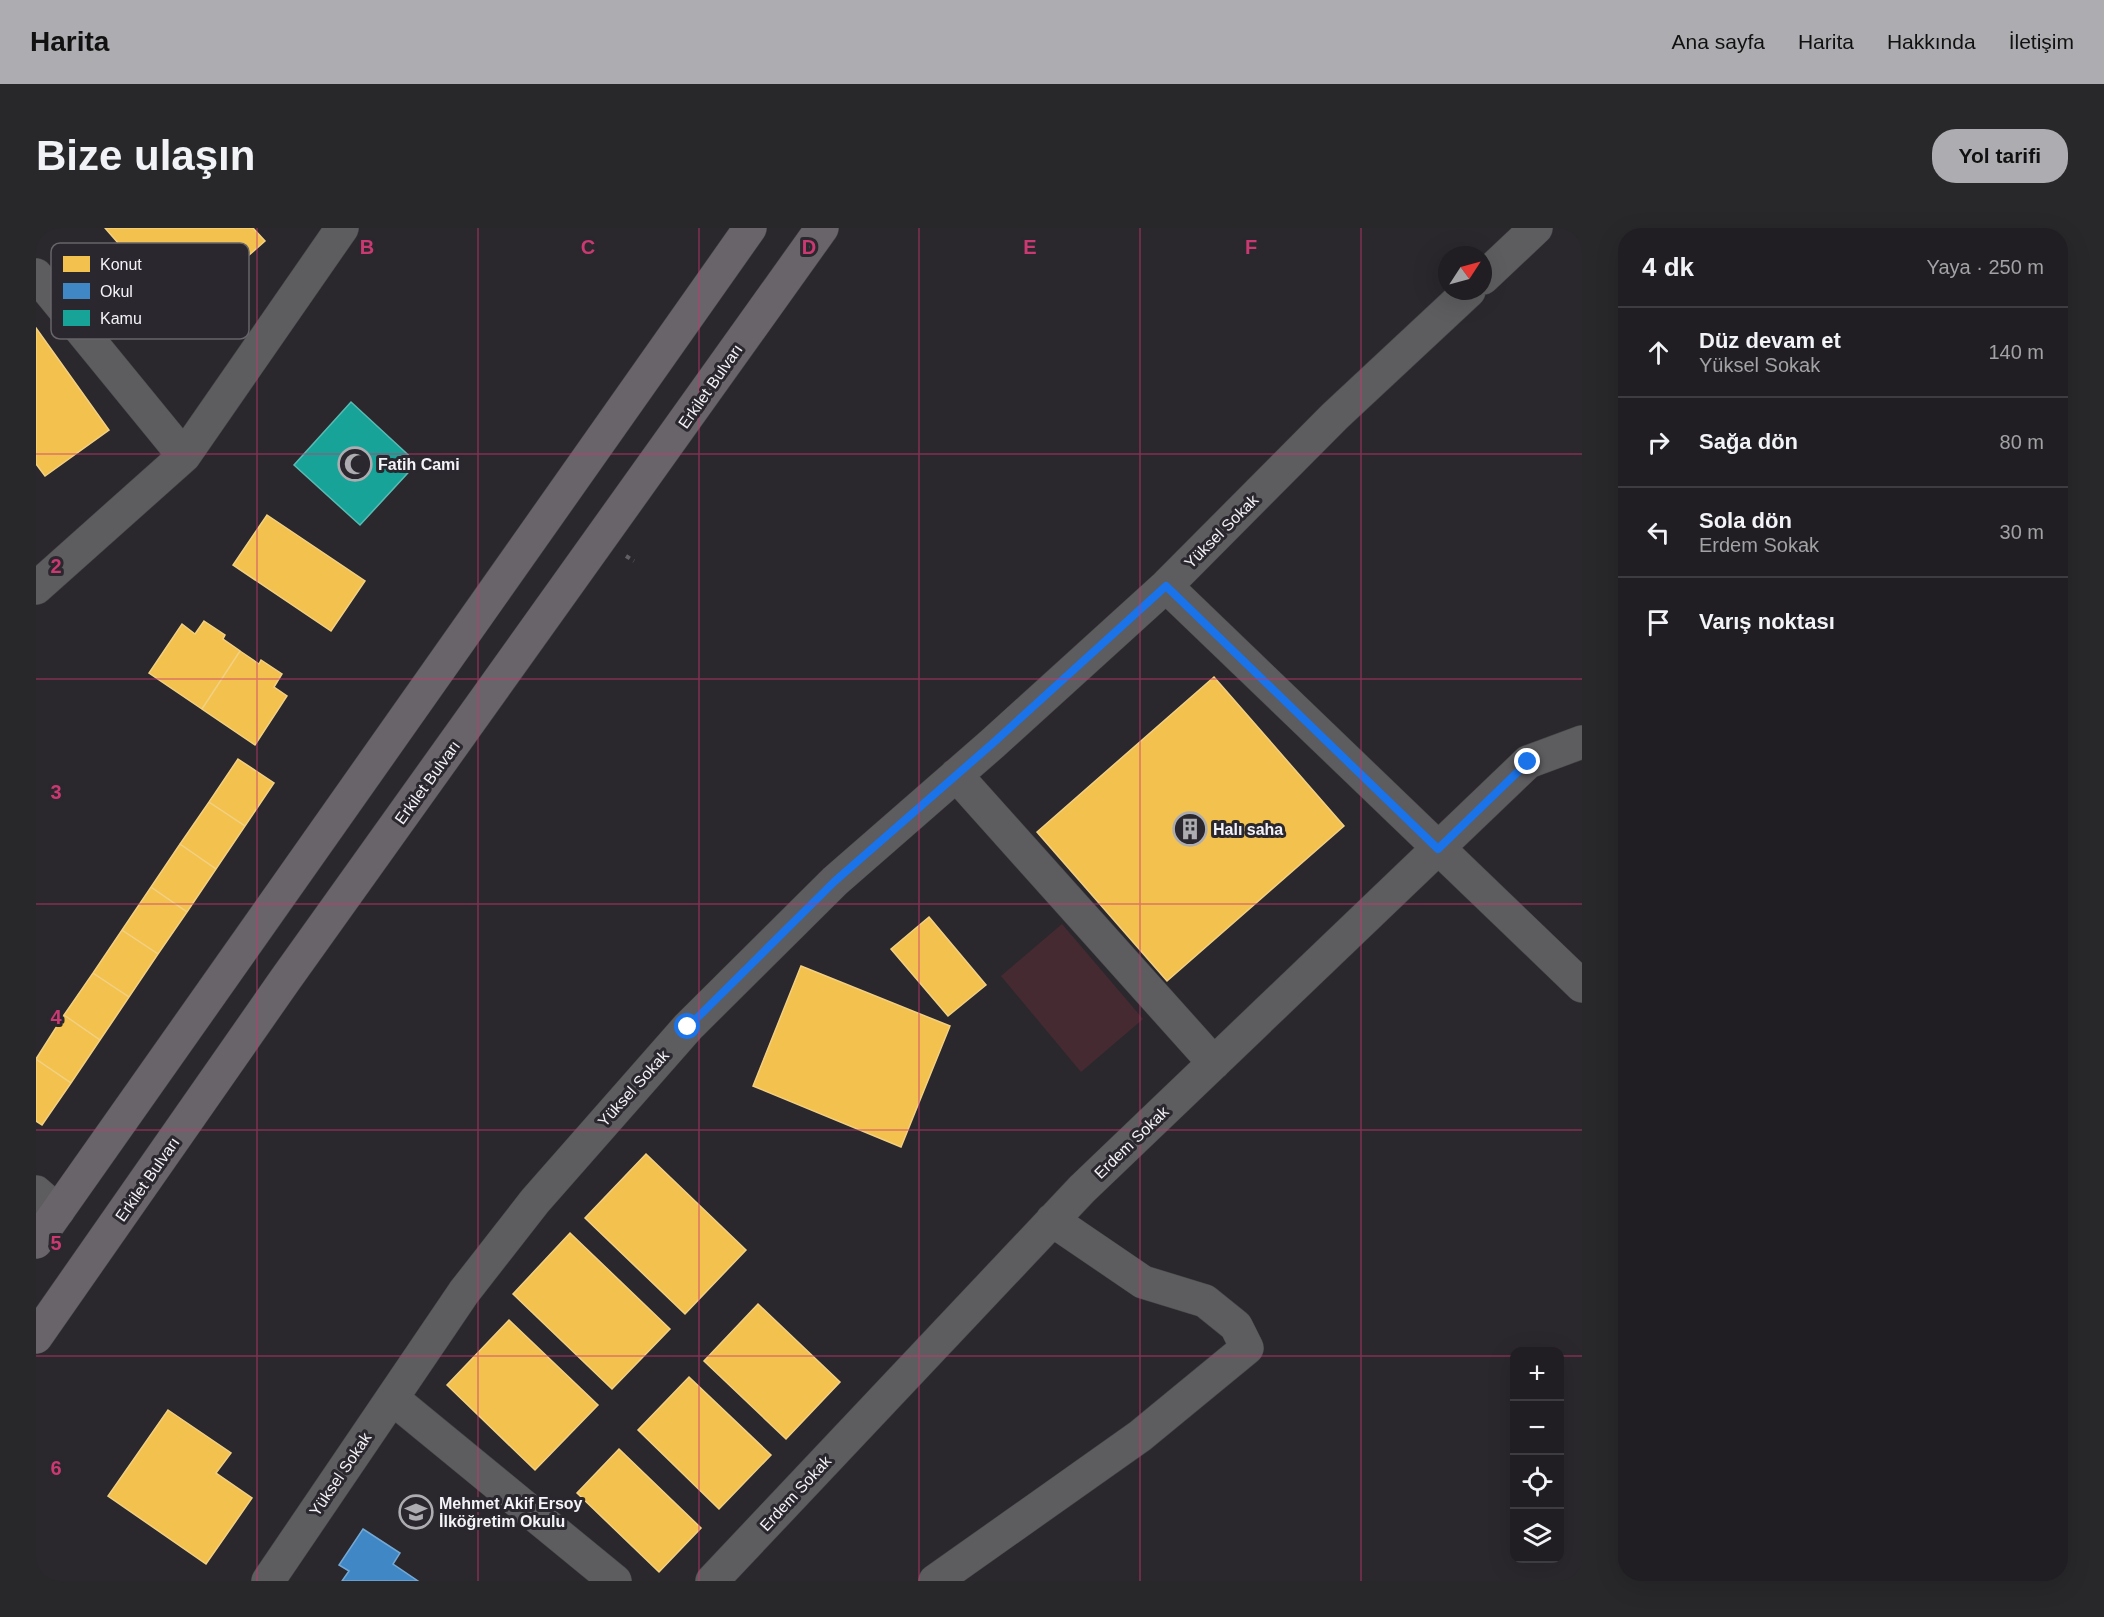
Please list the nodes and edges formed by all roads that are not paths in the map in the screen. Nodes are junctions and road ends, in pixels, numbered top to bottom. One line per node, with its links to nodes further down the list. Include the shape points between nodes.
1 (342, 228): 10 (street)
2 (750, 228): 18 (main road)
3 (822, 228): 21 (main road, Erkilet Bulvarı)
4 (1536, 228): 5 (street)
5 (1492, 270)
6 (36, 275): 7 (street)
7 (51, 293)
8 (1459, 300): 11 (street, Yüksel Sokak, via 1335,416)
9 (88, 339): 10 (street)
10 (184, 456): 12 (street)
11 (1166, 586): 14 (street, Yüksel Sokak); 15 (street)
12 (36, 588)
13 (1582, 742): 15 (street, Erdem Sokak, via 1528,762)
14 (956, 775): 17 (street); 22 (street, Yüksel Sokak, via 761,952 618,1104 464,1292)
15 (1438, 849): 16 (street); 17 (street, Erdem Sokak)
16 (1582, 986)
17 (1214, 1063): 19 (street, Erdem Sokak)
18 (47, 1201): 20 (main road)
19 (1052, 1221): 25 (street, Erdem Sokak); 26 (street, via 1143,1282 1204,1301 1236,1326 1247,1348 1140,1436)
20 (36, 1242)
21 (36, 1337)
22 (392, 1398): 23 (street, Yüksel Sokak); 24 (street)
23 (268, 1581)
24 (615, 1581)
25 (712, 1581)
26 (935, 1581)

